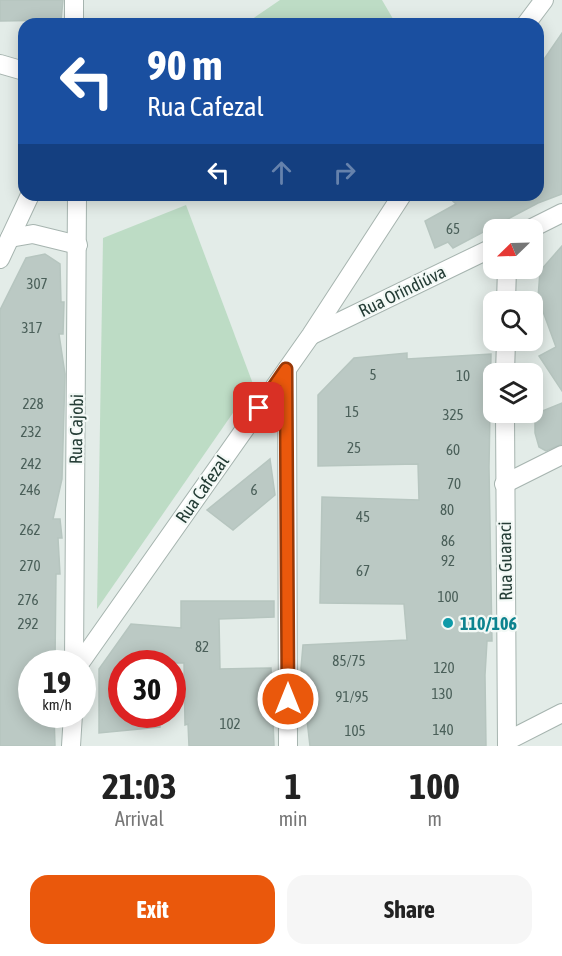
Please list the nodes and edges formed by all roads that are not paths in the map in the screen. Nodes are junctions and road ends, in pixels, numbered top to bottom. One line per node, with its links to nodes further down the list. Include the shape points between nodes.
1 (75, 0): 3 (street)
2 (544, 0): 4 (street)
3 (74, 18)
4 (530, 18)
5 (0, 64): 6 (street)
6 (18, 69)
7 (27, 201): 12 (street)
8 (77, 201): 13 (street, Rua Cajobi)
9 (398, 201): 16 (street, Rua Cafezal)
10 (562, 213): 11 (street)
11 (543, 222)
12 (10, 238): 13 (street, via 33,234); 15 (street)
13 (78, 245): 21 (street, Rua Cajobi)
14 (483, 252): 16 (street, Rua Orindiúva)
15 (0, 260)
16 (311, 335): 17 (street, Rua Cafezal)
17 (286, 369): 22 (street, Rua Cafezal); 27 (street)
18 (505, 423): 20 (street, Rua Guaraci)
19 (562, 455): 20 (street)
20 (504, 484): 25 (street, Rua Guaraci)
21 (74, 650)
22 (89, 650)
23 (562, 713): 25 (street)
24 (72, 728): 26 (street)
25 (507, 744)
26 (71, 746)
27 (288, 746)

